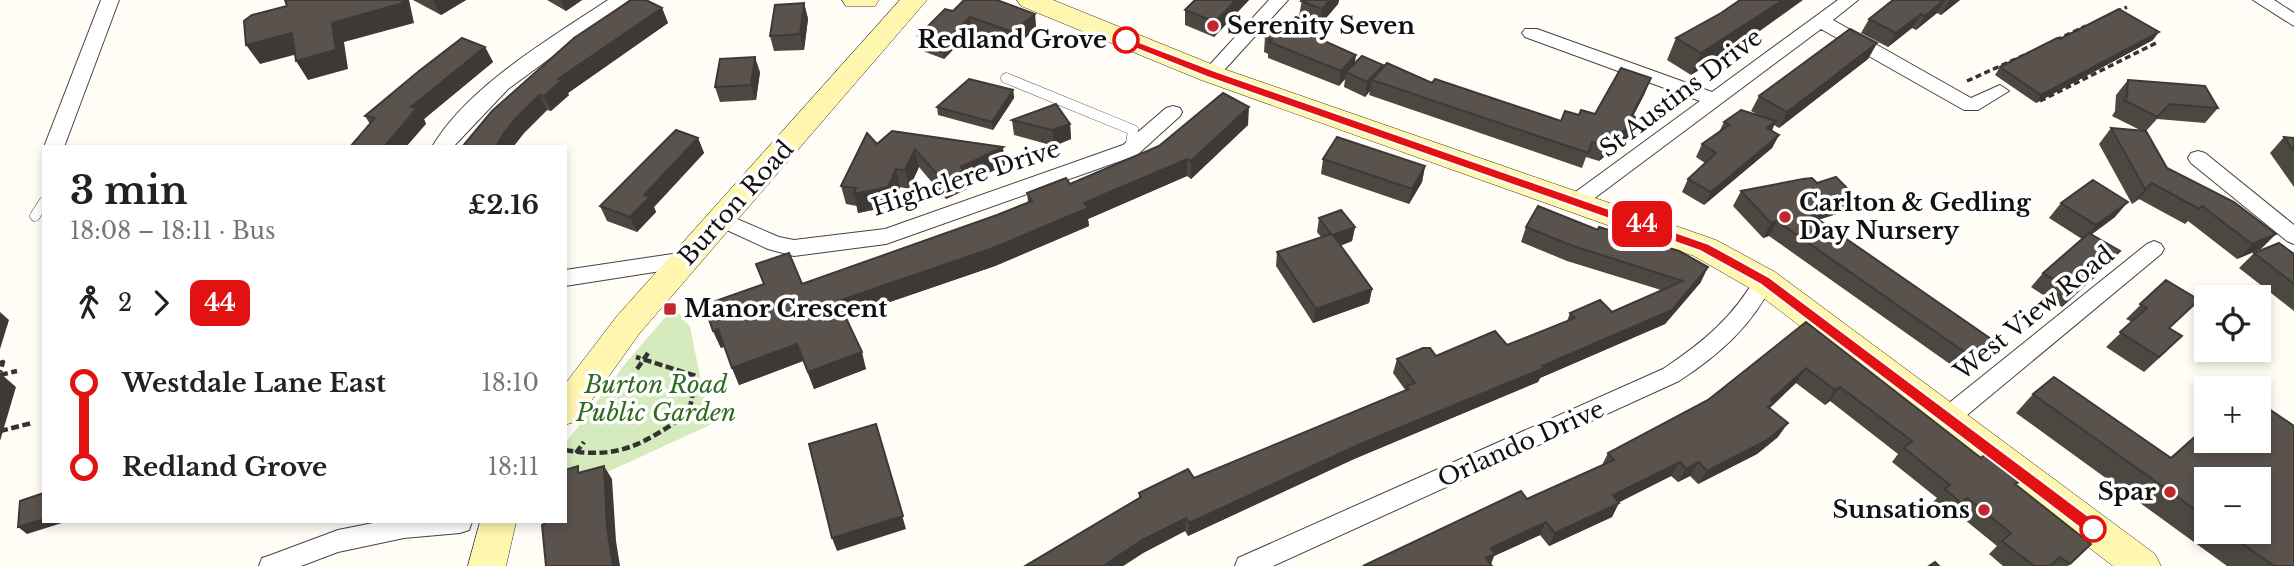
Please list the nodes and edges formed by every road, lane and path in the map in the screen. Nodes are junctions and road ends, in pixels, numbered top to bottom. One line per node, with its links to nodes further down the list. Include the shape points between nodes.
1 (110, 0): 30 (street)
2 (620, 0): 31 (street, via 540,55 487,99)
3 (855, 0): 4 (street)
4 (866, 0)
5 (914, 0): 37 (street, Burton Road)
6 (1030, 0): 23 (street)
7 (1279, 0): 23 (street)
8 (1849, 0): 12 (street, St Austins Drive)
9 (2262, 0): 13 (street)
10 (2127, 7): 11 (path)
11 (2115, 12)
12 (1819, 20): 26 (street, via 1971,106); 27 (street, St Austins Drive)
13 (2294, 20)
14 (2092, 23): 16 (path)
15 (1531, 33): 27 (street)
16 (2069, 34): 17 (path); 19 (path)
17 (2081, 41)
18 (2158, 42): 22 (path)
19 (2044, 46)
20 (2031, 51): 25 (path)
21 (2104, 56): 22 (path)
22 (2115, 63): 28 (path)
23 (1211, 74): 34 (street)
24 (1006, 78): 32 (lane, via 1133,130)
25 (1955, 87)
26 (2000, 91)
27 (1713, 99): 34 (street, St Austins Drive)
28 (2037, 102)
29 (1173, 112): 32 (street, Highclere Drive)
30 (55, 145)
31 (444, 145)
32 (1130, 150): 37 (street, Highclere Drive, via 886,236 794,248)
33 (2198, 159): 38 (street)
34 (1577, 201): 42 (street, via 1704,248)
35 (42, 205): 36 (lane)
36 (35, 216)
37 (723, 220): 40 (street, Burton Road)
38 (2294, 236)
39 (2154, 249): 50 (street, West View Road)
40 (686, 260): 41 (street); 49 (street, Burton Road, via 628,325)
41 (567, 278)
42 (1764, 281): 50 (street); 60 (street, Orlando Drive, via 1719,343 1671,375)
43 (648, 353): 46 (path)
44 (647, 361): 55 (path, via 696,376 689,413 634,449 599,457)
45 (0, 363): 48 (path)
46 (637, 369)
47 (17, 371): 48 (path)
48 (0, 373)
49 (567, 408)
50 (1947, 418): 61 (street)
51 (32, 423): 52 (path)
52 (0, 431)
53 (584, 442): 55 (path)
54 (567, 451): 55 (path)
55 (576, 453)
56 (449, 523): 58 (street, via 338,541)
57 (498, 523): 59 (street)
58 (271, 566)
59 (487, 566)
60 (1247, 566)
61 (2142, 566)

